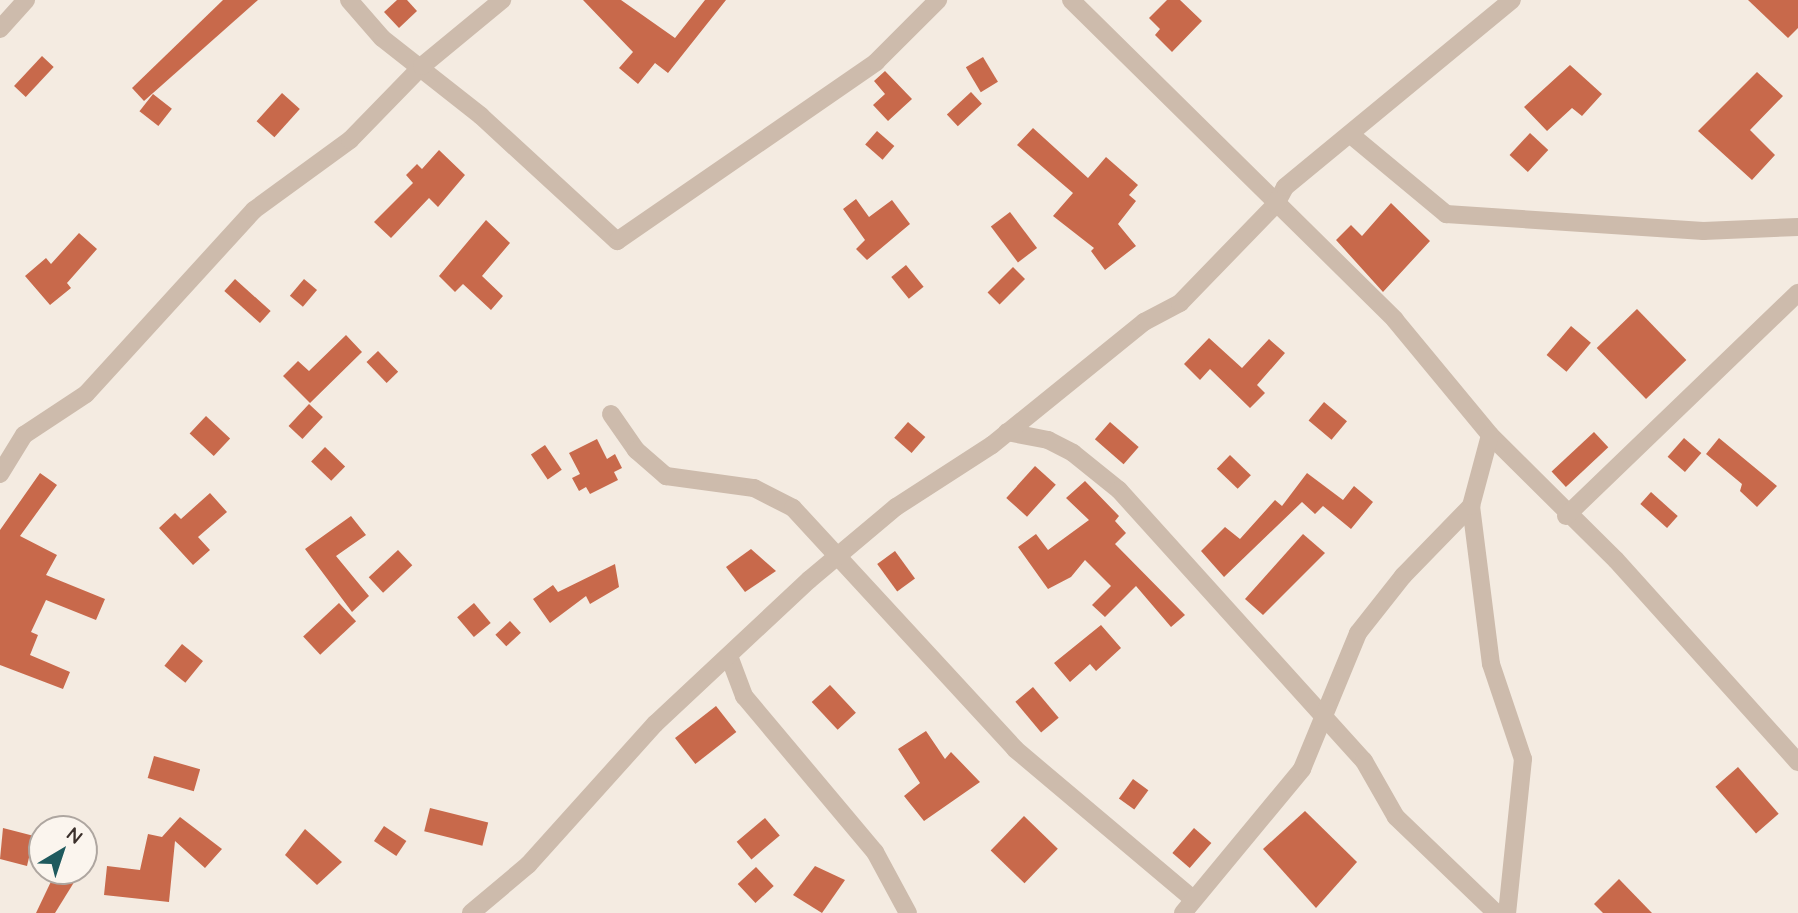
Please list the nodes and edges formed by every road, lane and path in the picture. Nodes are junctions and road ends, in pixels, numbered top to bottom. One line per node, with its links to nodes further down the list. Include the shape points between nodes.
1 (26, 0): 7 (street)
2 (349, 0): 8 (street, via 382,38)
3 (502, 0): 8 (street)
4 (938, 0): 8 (street, via 876,62 617,241)
5 (1071, 0): 10 (street)
6 (1512, 0): 9 (street)
7 (0, 29)
8 (422, 66): 15 (street, via 350,140 254,211 86,394)
9 (1351, 135): 10 (street, via 1285,187); 11 (street, via 1446,214 1703,231)
10 (1276, 204): 14 (street, via 1180,303 1144,322); 16 (street, via 1395,320)
11 (1798, 227)
12 (1798, 293): 20 (street)
13 (611, 414): 21 (street, via 636,450 666,477 754,488 793,508)
14 (1007, 432): 21 (street, via 896,508); 23 (street, via 1060,447 1119,490 1238,615)
15 (24, 435): 17 (street); 18 (street)
16 (1490, 435): 19 (street); 20 (street)
17 (0, 448)
18 (0, 474)
19 (1471, 506): 23 (street, via 1403,576 1358,633); 29 (street, via 1491,664 1523,759)
20 (1566, 516): 24 (street, via 1616,560)
21 (839, 556): 22 (street); 25 (street, via 874,602 1014,749)
22 (729, 656): 26 (street, via 655,724 528,864); 27 (street, via 744,696 875,852)
23 (1324, 718): 25 (street, via 1302,769); 28 (street, via 1377,776 1396,817)
24 (1798, 762)
25 (1187, 905)
26 (471, 913)
27 (908, 913)
28 (1496, 913)
29 (1507, 913)

